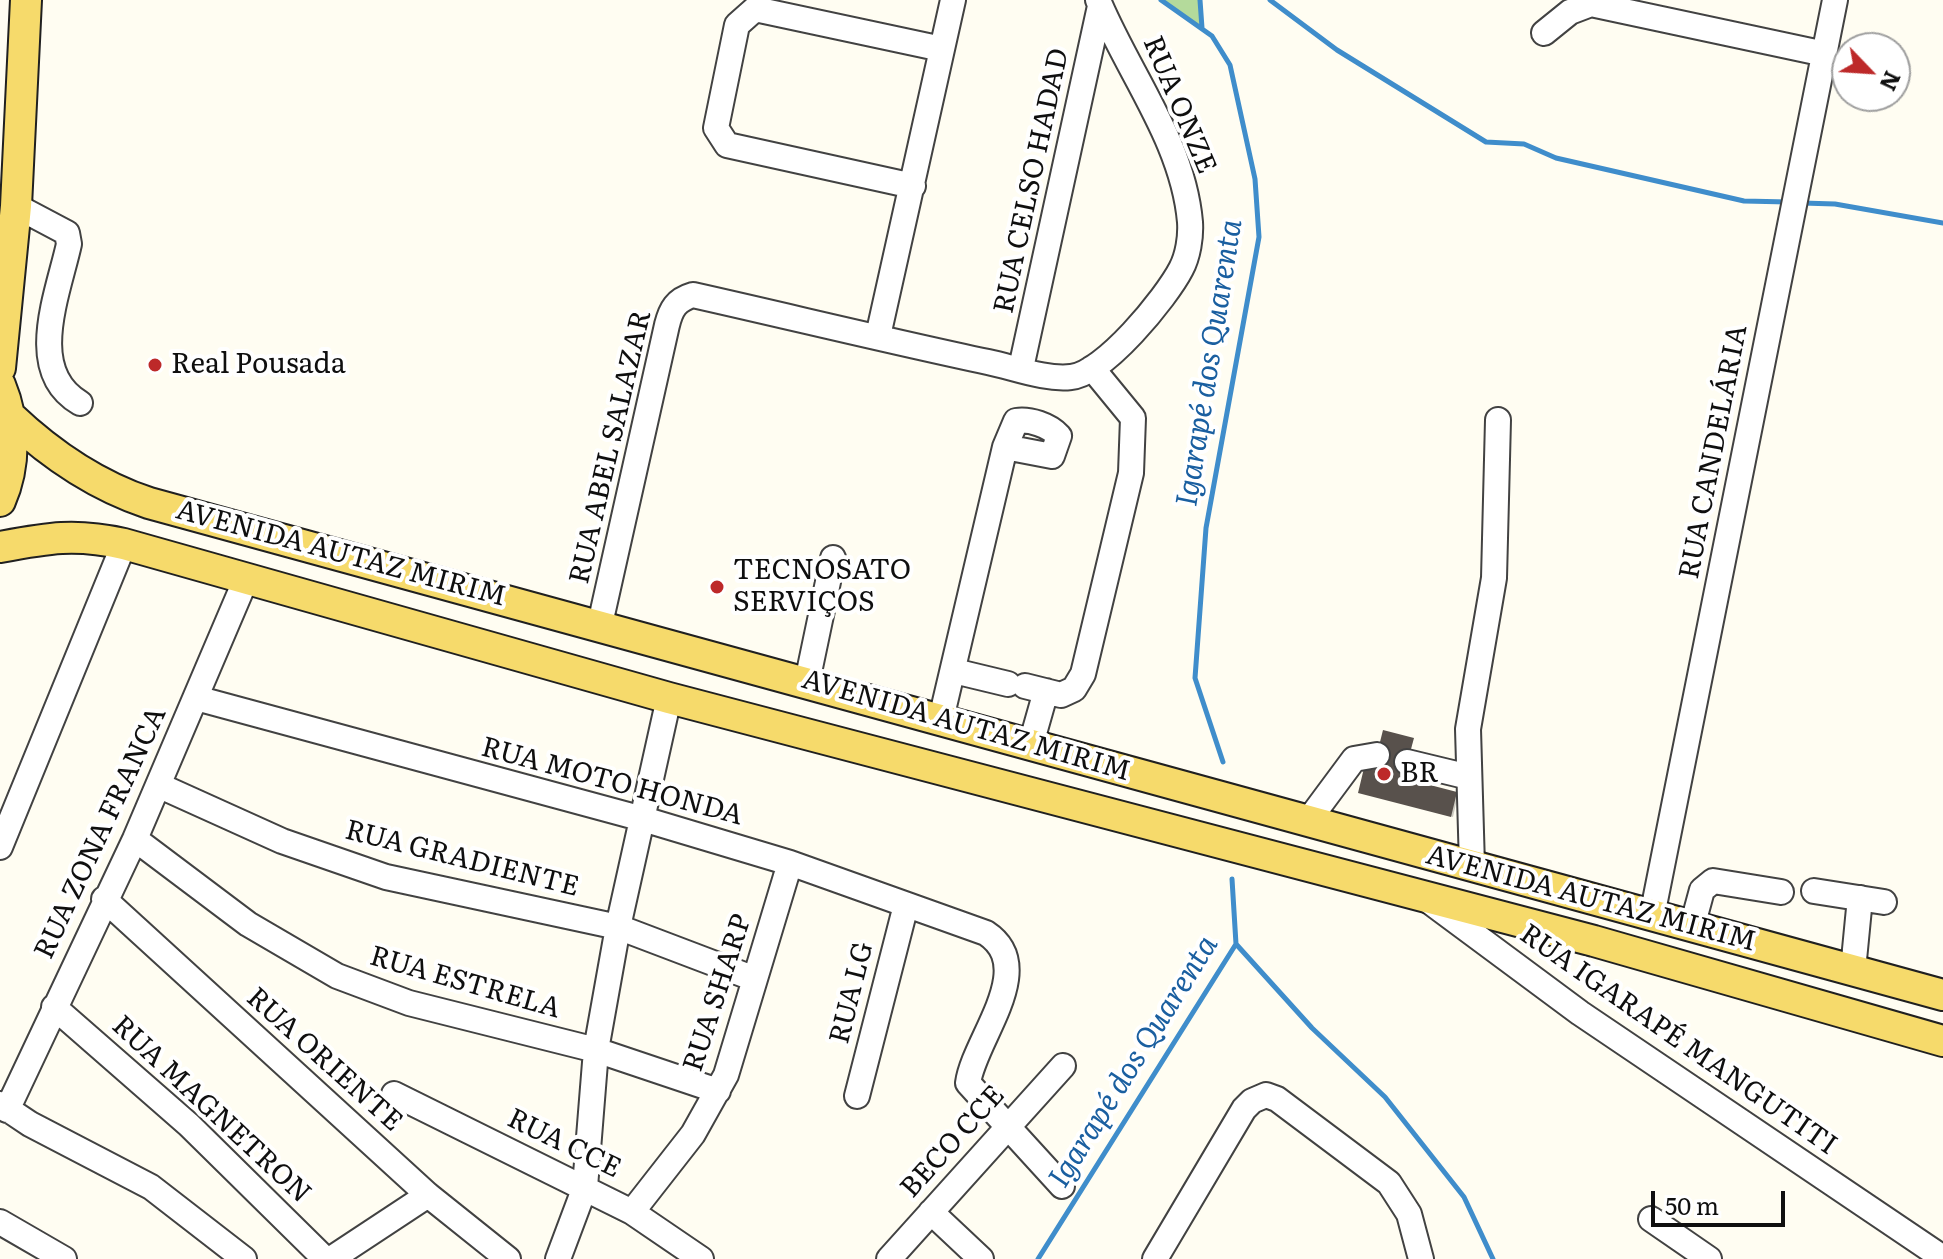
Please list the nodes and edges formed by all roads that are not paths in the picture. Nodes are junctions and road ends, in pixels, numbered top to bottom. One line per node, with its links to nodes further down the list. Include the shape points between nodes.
1 (26, 0): 9 (main road)
2 (953, 0): 6 (street)
3 (1835, 0): 7 (street, RUA CANDELÁRIA)
4 (1099, 3): 12 (street, RUA CELSO HADAD); 13 (street, RUA ONZE, via 1177,166 1190,225 1182,267 1168,290)
5 (1544, 33): 7 (street, via 1570,12 1591,4)
6 (942, 49): 8 (street); 8 (street, via 755,9 737,25 716,128 727,145)
7 (1825, 54): 48 (street, RUA CANDELÁRIA)
8 (913, 186): 10 (street)
9 (16, 206): 11 (main road); 15 (street, via 67,233 48,345 57,384)
10 (878, 336): 12 (street); 24 (street, RUA ABEL SALAZAR, via 693,295 675,304)
11 (0, 368)
12 (1021, 368): 13 (street, via 1074,377)
13 (1092, 368): 27 (street, via 1133,418 1134,452 1083,674 1074,689 1061,695)
14 (0, 385): 16 (main road)
15 (80, 403)
16 (10, 416): 19 (main road, via 12,454); 24 (main road, AVENIDA AUTAZ MIRIM, via 72,466 126,495)
17 (1498, 420): 34 (street, via 1494,578 1470,707)
18 (1005, 447): 25 (street)
19 (0, 501)
20 (124, 544): 21 (main road, AVENIDA AUTAZ MIRIM, via 92,536 55,536); 23 (main road, AVENIDA AUTAZ MIRIM); 40 (street)
21 (0, 547)
22 (833, 558): 26 (street)
23 (246, 579): 28 (street, RUA ZONA FRANCA); 29 (main road, AVENIDA AUTAZ MIRIM)
24 (600, 624): 26 (main road, AVENIDA AUTAZ MIRIM)
25 (954, 671): 27 (street); 30 (street)
26 (807, 682): 30 (main road, AVENIDA AUTAZ MIRIM)
27 (1026, 687): 31 (street)
28 (196, 698): 36 (street, RUA ZONA FRANCA); 37 (street, RUA MOTO HONDA)
29 (669, 698): 35 (main road, AVENIDA AUTAZ MIRIM); 37 (street)
30 (941, 719): 31 (main road, AVENIDA AUTAZ MIRIM)
31 (1018, 741): 35 (main road); 38 (main road, AVENIDA AUTAZ MIRIM)
32 (1377, 755): 38 (street, via 1354,759)
33 (1407, 762): 34 (street)
34 (1469, 777): 42 (street)
35 (994, 780): 45 (main road, AVENIDA AUTAZ MIRIM)
36 (158, 785): 39 (street, RUA ZONA FRANCA); 49 (street, RUA GRADIENTE, via 282,841 386,877)
37 (643, 819): 41 (street, RUA MOTO HONDA); 49 (street)
38 (1308, 821): 42 (main road, AVENIDA AUTAZ MIRIM)
39 (135, 839): 46 (street, RUA ZONA FRANCA); 56 (street, RUA ESTRELA, via 248,924 337,976 409,1003)
40 (0, 847)
41 (790, 863): 47 (street, RUA MOTO HONDA); 52 (street, RUA SHARP)
42 (1472, 866): 48 (main road, AVENIDA AUTAZ MIRIM)
43 (1814, 891): 51 (street, via 1872,900)
44 (1781, 892): 50 (street, via 1713,881 1702,890)
45 (1420, 895): 55 (main road, AVENIDA AUTAZ MIRIM); 70 (street, RUA IGARAPÉ MANGUTITI, via 1580,1013)
46 (104, 899): 54 (street, RUA ZONA FRANCA); 65 (street, RUA ORIENTE)
47 (906, 905): 60 (street, RUA LG); 62 (street, RUA MOTO HONDA, via 978,930 1002,947 1008,979 968,1083)
48 (1652, 916): 50 (main road, AVENIDA AUTAZ MIRIM)
49 (618, 927): 52 (street, RUA GRADIENTE); 56 (street)
50 (1692, 927): 51 (main road, AVENIDA AUTAZ MIRIM)
51 (1853, 970): 53 (main road, AVENIDA AUTAZ MIRIM)
52 (755, 979): 58 (street, RUA SHARP)
53 (1943, 995)
54 (54, 1007): 61 (street, RUA ZONA FRANCA); 73 (street, RUA MAGNETRON, via 189,1125)
55 (1943, 1041)
56 (596, 1050): 58 (street, RUA ESTRELA); 64 (street)
57 (1063, 1066): 62 (street, BECO CCE)
58 (718, 1091): 66 (street, RUA SHARP, via 693,1134)
59 (394, 1094): 64 (street, RUA CCE)
60 (857, 1096)
61 (4, 1107): 72 (street, via 151,1187)
62 (1008, 1124): 63 (street); 67 (street, BECO CCE)
63 (1062, 1186)
64 (585, 1187): 66 (street, RUA CCE); 75 (street)
65 (428, 1195): 73 (street); 74 (street, RUA ORIENTE)
66 (632, 1212): 76 (street, RUA CCE)
67 (931, 1212): 77 (street, BECO CCE); 78 (street)
68 (1651, 1219): 81 (street)
69 (0, 1222): 71 (street)
70 (1943, 1258)
71 (64, 1259)
72 (244, 1259)
73 (328, 1259)
74 (508, 1259)
75 (558, 1259)
76 (701, 1259)
77 (889, 1259)
78 (981, 1259)
79 (1155, 1259): 80 (street, via 1244,1109 1260,1096 1277,1099 1389,1183 1409,1214)
80 (1421, 1259)
81 (1709, 1259)

